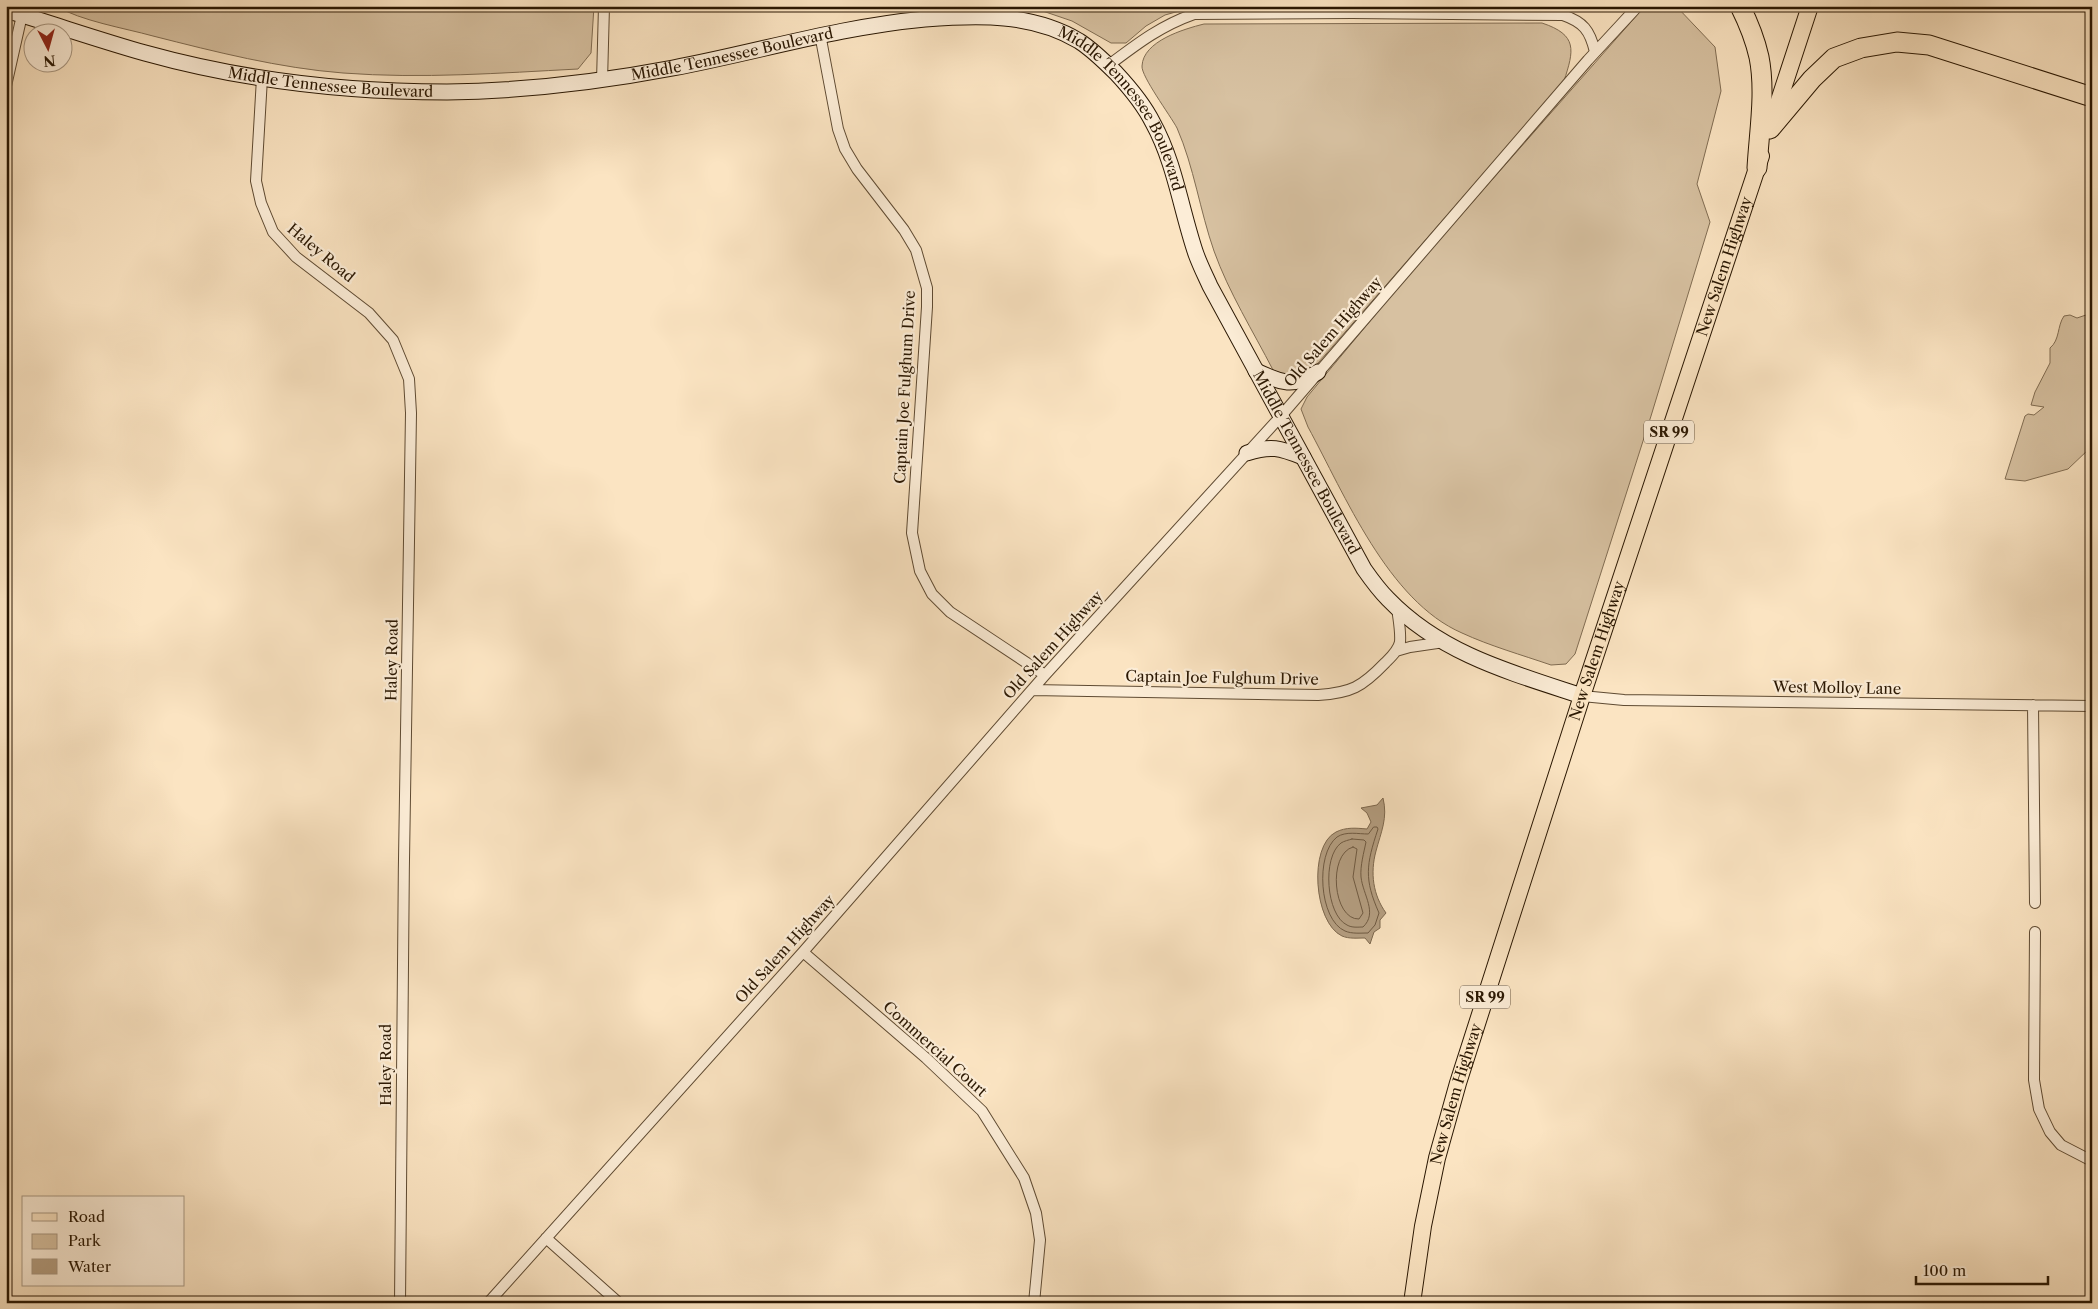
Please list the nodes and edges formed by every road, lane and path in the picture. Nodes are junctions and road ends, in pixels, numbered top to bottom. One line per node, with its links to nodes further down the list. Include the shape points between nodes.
1 (604, 6): 12 (street)
2 (1638, 6): 9 (street, Old Salem Highway)
3 (1740, 6): 16 (highway, via 1751,28 1759,58 1761,94)
4 (1810, 6): 15 (main road, New Salem Highway / SR 99)
5 (6, 10): 7 (main road, Middle Tennessee Boulevard)
6 (1352, 10): 9 (street, via 1563,15 1578,21 1593,42); 10 (street, via 1194,14 1171,22 1147,36)
7 (22, 15): 11 (main road, Middle Tennessee Boulevard, via 146,53); 13 (street)
8 (820, 34): 10 (main road, Middle Tennessee Boulevard, via 897,22 1006,16 1046,25 1080,42); 12 (main road, Middle Tennessee Boulevard, via 676,68); 25 (street, Captain Joe Fulghum Drive, via 838,129 845,149 916,250 926,288 912,533 920,571 932,594 950,612)
9 (1595, 52): 18 (street, Old Salem Highway)
10 (1109, 66): 17 (main road, Middle Tennessee Boulevard, via 1129,87 1152,120 1166,151 1196,254)
11 (262, 78): 12 (main road, Middle Tennessee Boulevard, via 387,90 447,92); 35 (street, Haley Road, via 256,181 273,232 296,256 369,313 393,340 409,379)
12 (602, 80)
13 (6, 86)
14 (2092, 98): 15 (highway, via 1929,45 1897,42 1862,48 1834,58)
15 (1770, 129): 16 (main road, New Salem Highway / SR 99)
16 (1757, 168): 27 (main road, New Salem Highway / SR 99)
17 (1256, 371): 18 (main road, via 1289,383 1307,379); 19 (main road, Middle Tennessee Boulevard)
18 (1318, 372): 19 (street, Old Salem Highway)
19 (1281, 416): 20 (street, Old Salem Highway); 21 (main road, Middle Tennessee Boulevard)
20 (1247, 452): 21 (main road, via 1276,448); 25 (street, Old Salem Highway)
21 (1303, 457): 22 (main road, Middle Tennessee Boulevard, via 1364,569)
22 (1397, 607): 23 (main road, Middle Tennessee Boulevard); 24 (street, via 1400,642)
23 (1444, 642): 24 (street); 27 (main road, Middle Tennessee Boulevard, via 1471,658)
24 (1396, 652): 26 (street, Captain Joe Fulghum Drive, via 1372,678 1341,694)
25 (1045, 675): 26 (street, Old Salem Highway)
26 (1032, 690): 32 (street, Old Salem Highway)
27 (1582, 696): 28 (street, West Molloy Lane, via 1624,700); 39 (main road, New Salem Highway / SR 99, via 1441,1143 1423,1226)
28 (2033, 705): 29 (street, West Molloy Lane); 30 (street)
29 (2092, 706)
30 (2035, 902)
31 (2035, 932): 33 (street, via 2034,1080 2039,1109 2060,1144)
32 (803, 952): 34 (street, Old Salem Highway); 38 (street, Commercial Court, via 982,1111 1024,1178 1036,1213 1040,1240)
33 (2092, 1161)
34 (546, 1238): 36 (street, Old Salem Highway); 37 (street)
35 (400, 1303)
36 (488, 1303)
37 (619, 1303)
38 (1034, 1303)
39 (1412, 1303)

